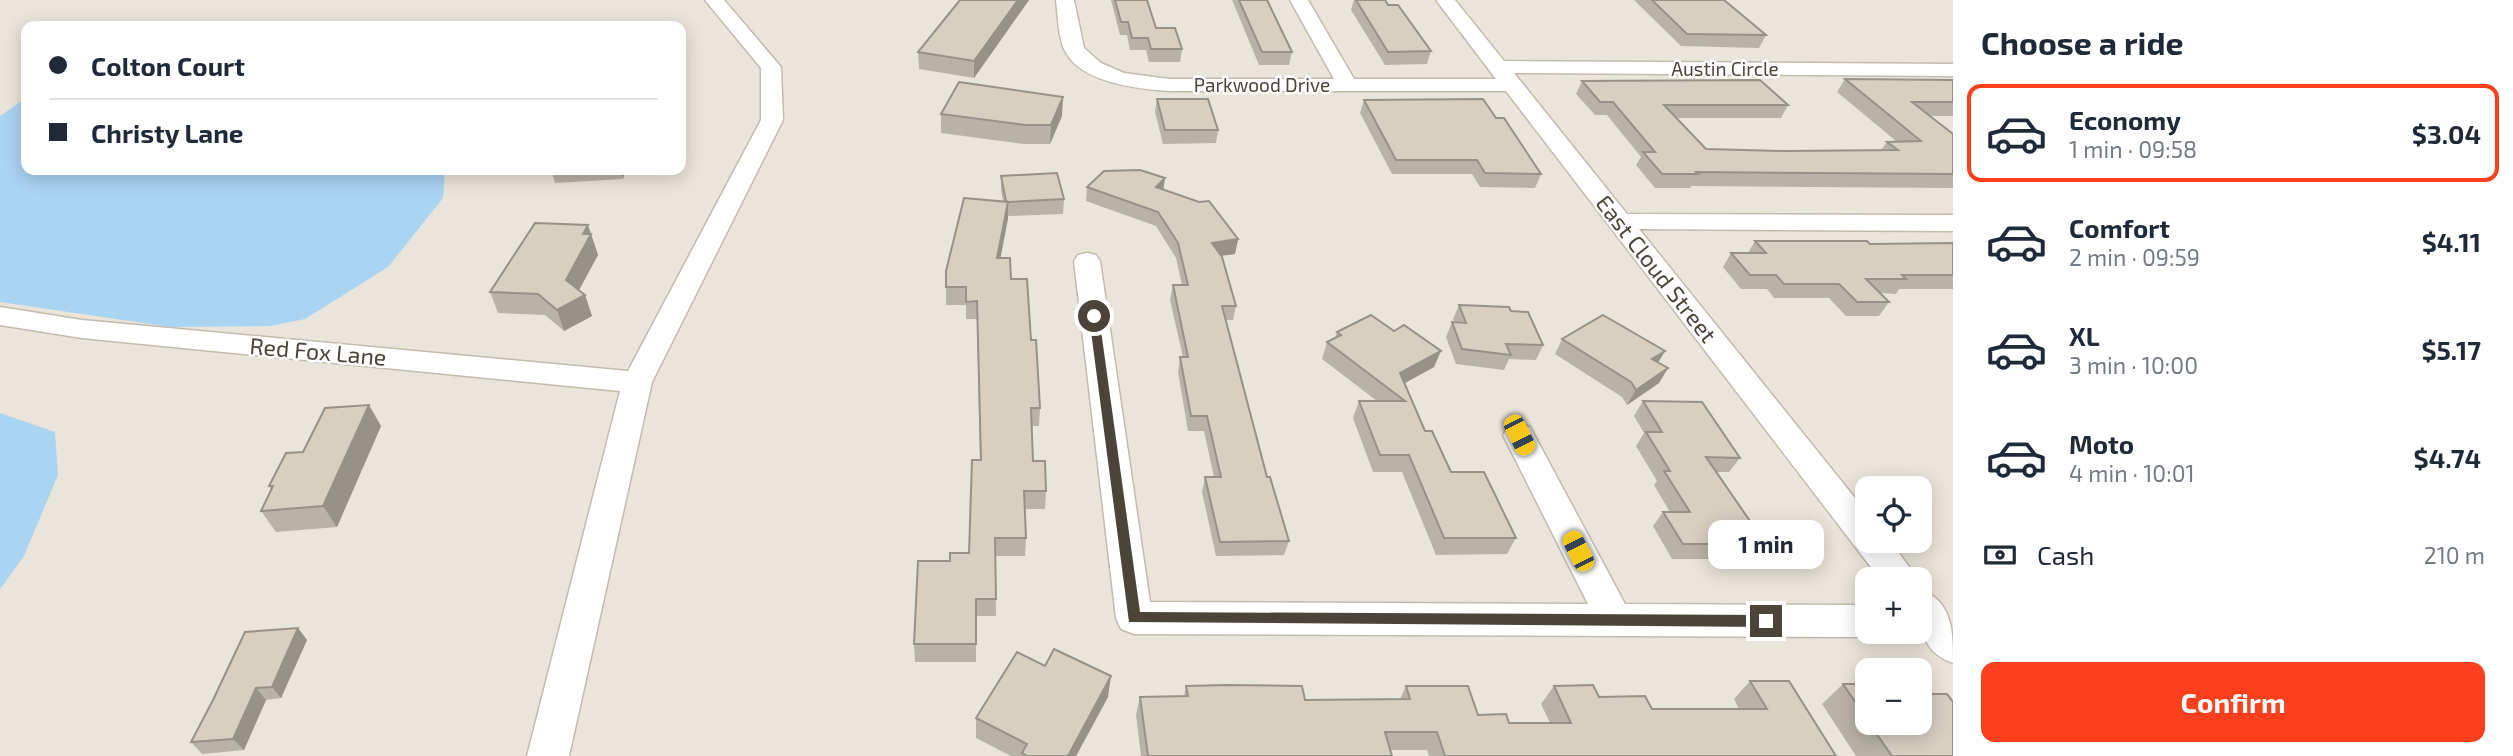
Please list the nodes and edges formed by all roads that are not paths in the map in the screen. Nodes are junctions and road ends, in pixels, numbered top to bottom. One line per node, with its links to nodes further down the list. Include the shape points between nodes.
1 (714, 0): 12 (street, via 771,67 772,120)
2 (1065, 0): 7 (street, Parkwood Drive, via 1074,49 1112,77 1169,85)
3 (1299, 0): 7 (street)
4 (1445, 0): 6 (street, East Cloud Street)
5 (1953, 70): 6 (street, Austin Circle)
6 (1504, 76): 7 (street, Parkwood Drive); 8 (street, East Cloud Street)
7 (1347, 84)
8 (1618, 221): 9 (street); 14 (street, East Cloud Street)
9 (1953, 223)
10 (1087, 261): 17 (street, via 1134,618)
11 (0, 316): 12 (street, Red Fox Lane, via 82,330)
12 (637, 382): 19 (street)
13 (1519, 435): 17 (street)
14 (1855, 521)
15 (1880, 553): 16 (street, East Cloud Street)
16 (1891, 567)
17 (1614, 620): 18 (street)
18 (1855, 621)
19 (548, 756)

